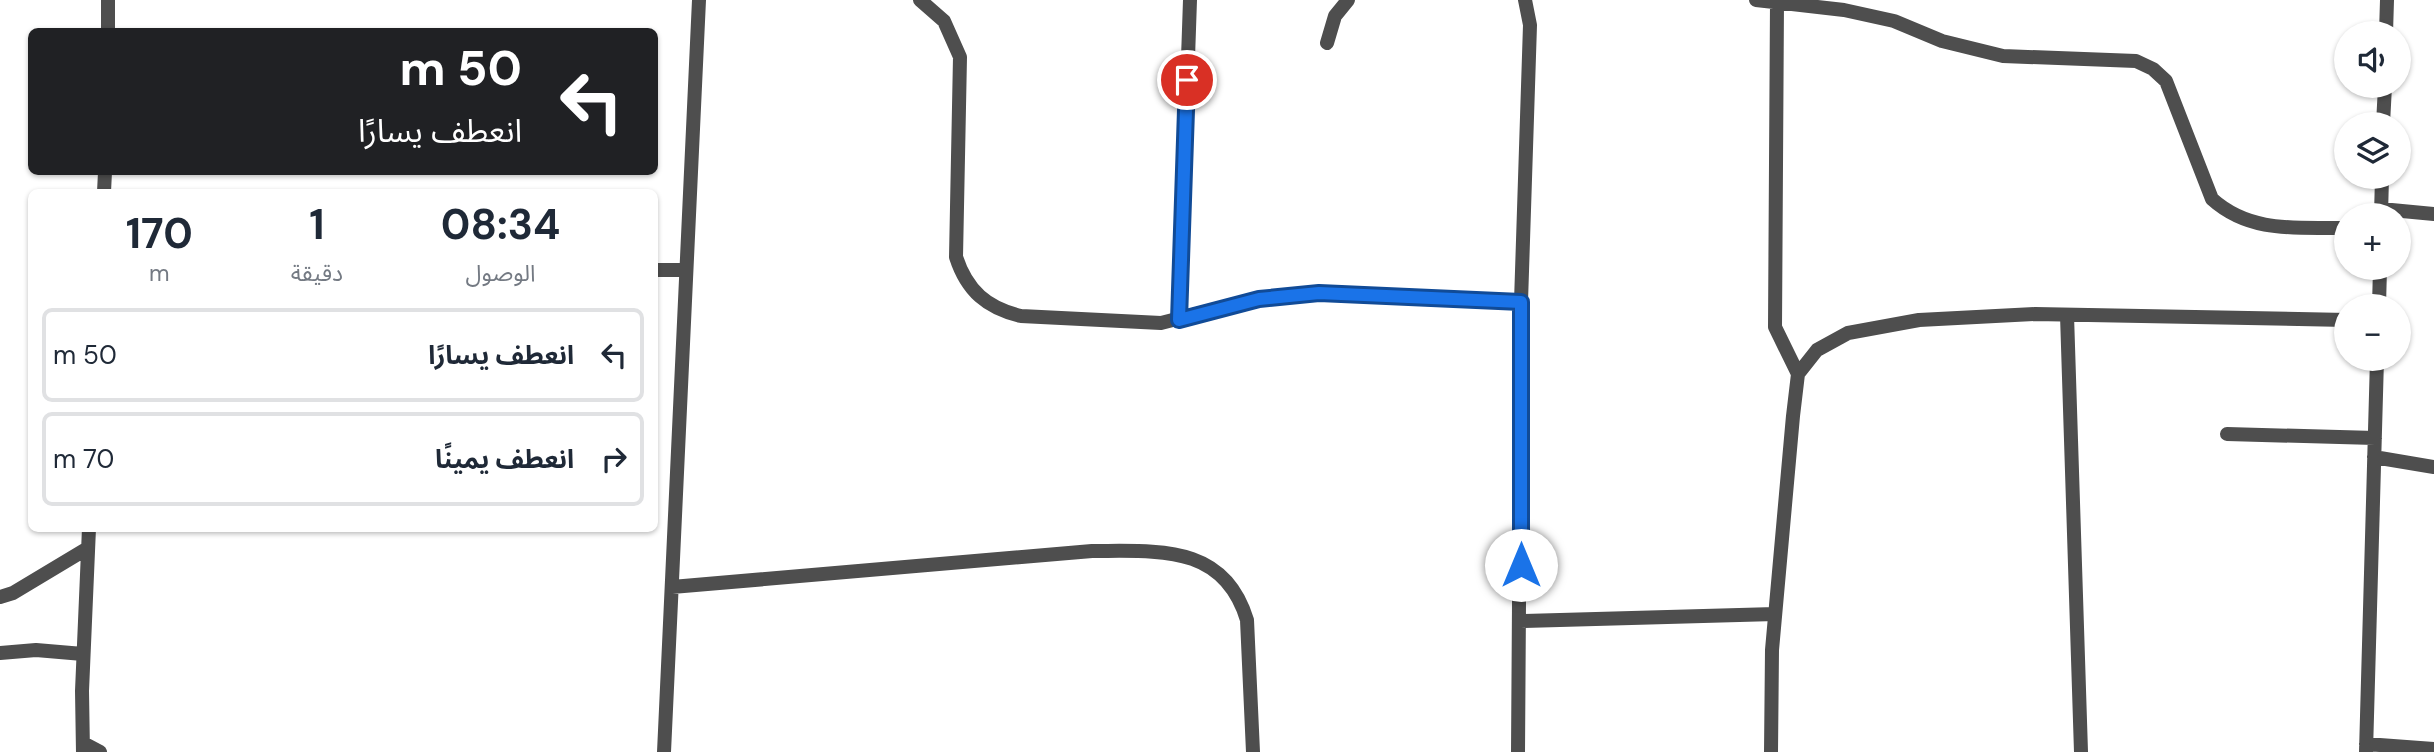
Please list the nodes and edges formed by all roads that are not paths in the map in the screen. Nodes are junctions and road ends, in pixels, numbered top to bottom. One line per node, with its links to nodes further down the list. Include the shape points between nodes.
1 (108, 0): 11 (street)
2 (699, 0): 17 (street)
3 (920, 0): 20 (street, via 944,21 960,57 956,257 973,291 1003,312 1021,316 1141,324)
4 (1190, 0): 20 (street)
5 (1348, 0): 12 (street, via 1335,16)
6 (1525, 0): 18 (street, via 1530,25)
7 (1756, 0): 9 (street)
8 (2387, 0): 10 (street)
9 (1777, 2): 15 (street, via 1894,21 1942,41 2003,56 2136,61 2166,81 2212,199 2254,224); 23 (street, via 1775,327)
10 (2386, 21)
11 (108, 28)
12 (1327, 43)
13 (2411, 213): 14 (street)
14 (2434, 214)
15 (2334, 227)
16 (658, 270): 17 (street)
17 (686, 270): 30 (street)
18 (1521, 302): 20 (street, via 1299,294 1259,299); 33 (street)
19 (2067, 315): 21 (street); 23 (street, via 1919,320 1848,333 1817,350); 44 (street)
20 (1179, 320)
21 (2334, 320)
22 (2377, 371): 25 (street)
23 (1798, 374): 32 (street)
24 (2227, 434): 25 (street)
25 (2375, 438): 26 (street)
26 (2374, 457): 27 (street); 37 (street)
27 (2434, 467)
28 (89, 532): 29 (street)
29 (88, 548): 31 (street); 35 (street)
30 (672, 587): 40 (street); 41 (street, via 1093,551 1147,551 1196,559 1230,582 1247,620)
31 (0, 597)
32 (1775, 614): 33 (street); 43 (street)
33 (1521, 621): 42 (street)
34 (0, 653): 35 (street)
35 (83, 654): 36 (street)
36 (83, 748): 39 (street)
37 (2366, 748): 38 (street)
38 (2434, 749)
39 (100, 752)
40 (664, 752)
41 (1253, 752)
42 (1518, 752)
43 (1771, 752)
44 (2081, 752)

